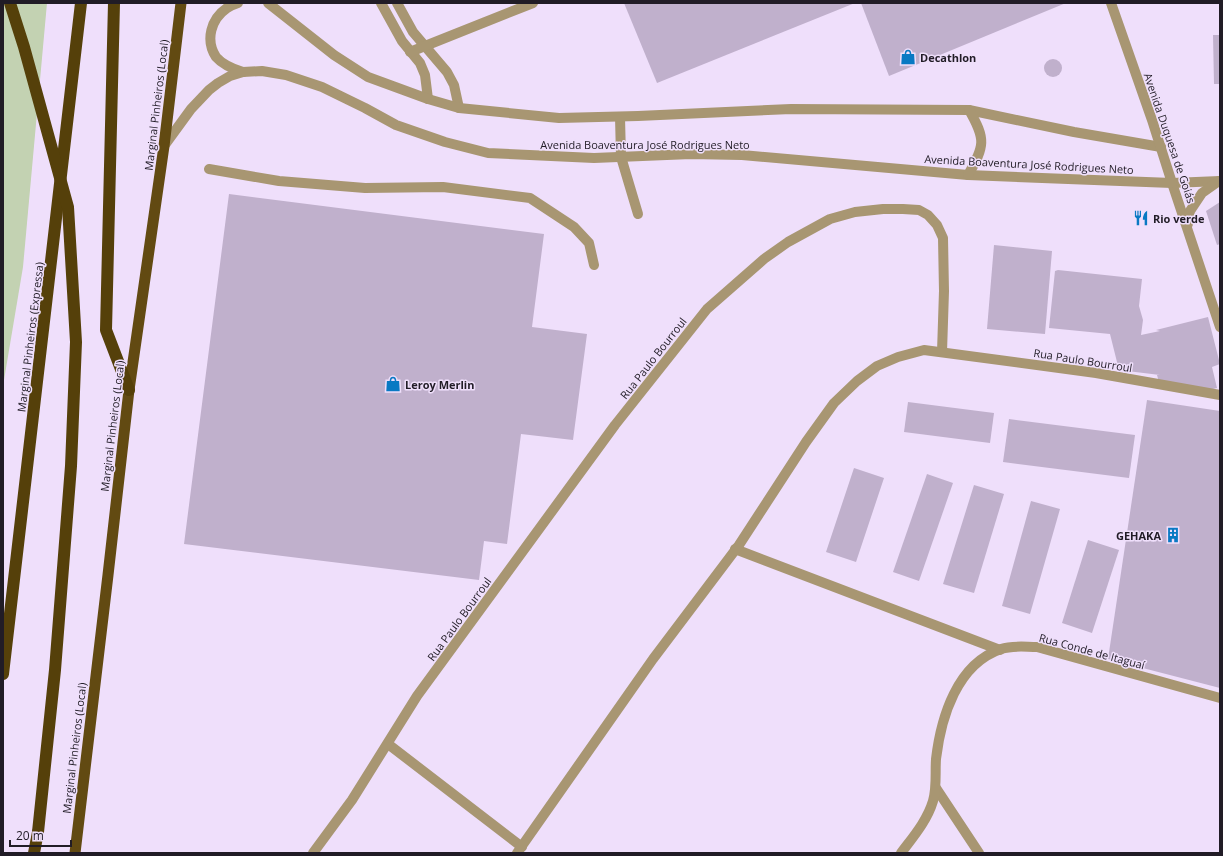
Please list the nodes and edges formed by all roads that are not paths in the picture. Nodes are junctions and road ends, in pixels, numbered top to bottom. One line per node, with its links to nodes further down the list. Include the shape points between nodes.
1 (10, 3): 39 (highway, bridge, via 68,207 76,342 71,466 55,670)
2 (81, 3): 34 (highway, Marginal Pinheiros (Expressa))
3 (114, 3): 30 (highway, via 106,330)
4 (182, 3): 18 (highway, Marginal Pinheiros (Local))
5 (238, 3): 13 (street, via 227,8 216,18 210,37 212,49 217,57 228,67)
6 (268, 3): 14 (street, via 334,55 368,77)
7 (381, 3): 12 (street)
8 (397, 3): 11 (street, via 407,23)
9 (533, 3): 11 (street)
10 (1111, 3): 19 (street, Avenida Duquesa de Goiás)
11 (425, 45): 12 (street); 15 (street, via 447,72 454,85)
12 (410, 52): 14 (street, via 420,63 425,75)
13 (243, 72): 18 (street, Avenida Boaventura José Rodrigues Neto, via 230,76 209,90 191,108); 20 (street, Avenida Boaventura José Rodrigues Neto, via 262,71 286,75 322,88 396,125 488,153)
14 (428, 99): 15 (street)
15 (459, 108): 17 (street, via 558,118)
16 (969, 110): 17 (street, via 791,109); 19 (street); 22 (street, via 979,129 982,147)
17 (620, 117): 20 (street)
18 (164, 146): 30 (highway, Marginal Pinheiros (Local))
19 (1161, 147): 24 (street, Avenida Duquesa de Goiás)
20 (621, 157): 22 (street, Avenida Boaventura José Rodrigues Neto, via 742,154); 25 (street)
21 (209, 170): 27 (street, via 286,182 365,188 443,187 530,198 574,227 589,243)
22 (968, 175): 24 (street, Avenida Boaventura José Rodrigues Neto)
23 (1220, 181): 24 (street, Avenida Boaventura José Rodrigues Neto); 26 (street, via 1202,193 1190,211)
24 (1172, 183): 26 (street, Avenida Duquesa de Goiás)
25 (638, 214)
26 (1187, 227): 28 (street, Avenida Duquesa de Goiás)
27 (594, 265)
28 (1220, 327)
29 (942, 352): 31 (street, Rua Paulo Bourroul, via 1096,373); 32 (street, Rua Paulo Bourroul, via 924,350 898,357 877,366 857,380 834,403); 36 (street, Rua Paulo Bourroul, via 943,238 937,225 928,215 919,210 903,208 855,212 830,219 788,242 764,259 707,309 616,425 417,696)
30 (129, 390): 40 (highway, Marginal Pinheiros (Local))
31 (1220, 395)
32 (735, 549): 33 (street); 38 (street, Rua Paulo Bourroul, via 653,659)
33 (1000, 650): 35 (street, Rua Conde de Itaguaí, via 1012,647 1037,647); 37 (street, Rua Conde de Itaguaí, via 982,659 970,669 951,700 942,727 936,760)
34 (3, 674)
35 (1220, 698)
36 (388, 744): 38 (street, Rua Paulo Bourroul); 41 (street, Rua Paulo Bourroul, via 352,800)
37 (936, 788): 42 (street, Rua Conde de Itaguaí, via 923,823); 43 (street)
38 (519, 850)
39 (34, 853)
40 (75, 853)
41 (313, 853)
42 (901, 853)
43 (979, 853)

